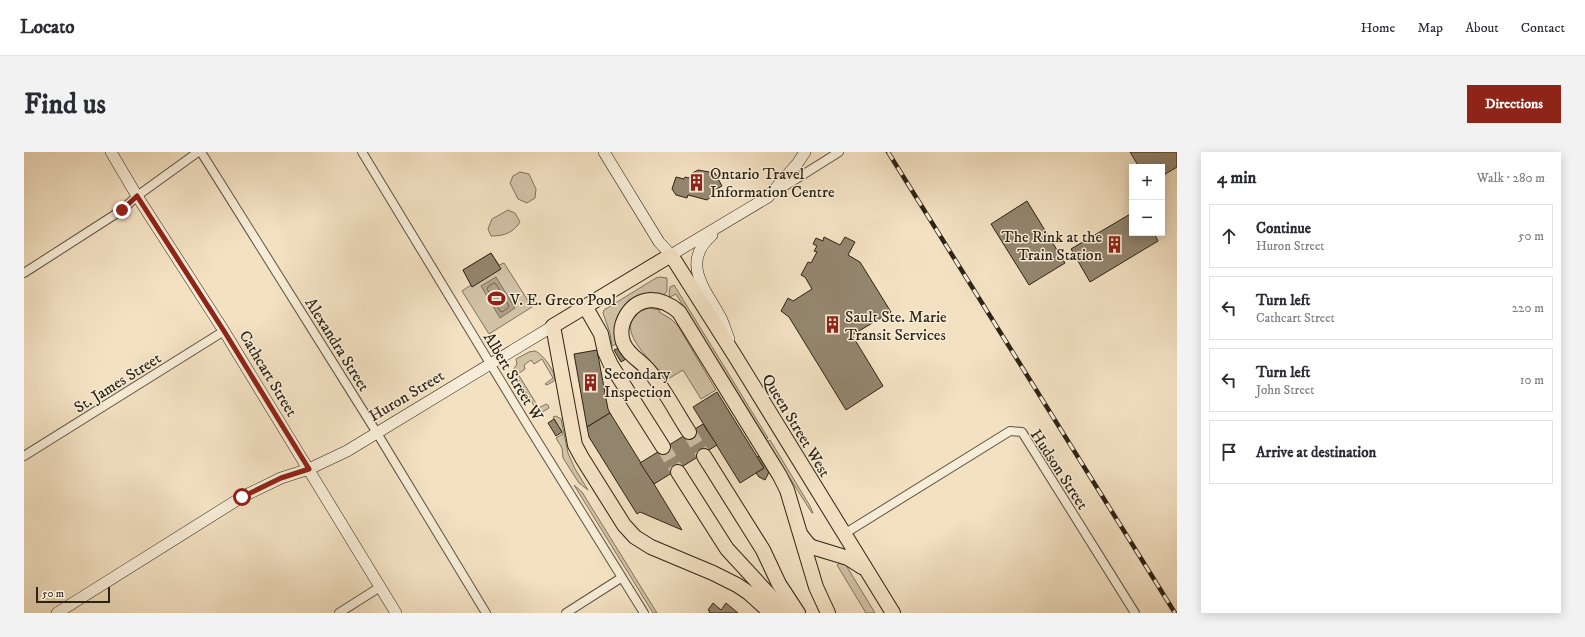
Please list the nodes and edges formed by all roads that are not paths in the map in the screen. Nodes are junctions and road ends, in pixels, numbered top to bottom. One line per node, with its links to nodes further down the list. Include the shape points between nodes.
1 (111, 152): 8 (main road, Cathcart Street)
2 (198, 152): 8 (street)
3 (201, 152): 19 (street, Alexandra Street)
4 (362, 152): 17 (street, Albert Street W)
5 (604, 152): 11 (main road, via 659,242)
6 (805, 152): 9 (main road, Huron Street)
7 (839, 152): 9 (street, Huron Street)
8 (137, 196): 12 (street, via 122,210); 15 (main road, Cathcart Street)
9 (768, 197): 10 (main road, Huron Street)
10 (731, 219): 11 (main road, Huron Street); 16 (main road, via 702,245 696,268 702,286 722,319)
11 (671, 255): 13 (highway, Huron Street); 16 (highway, Queen Street West)
12 (24, 273)
13 (585, 306): 14 (highway, Huron Street); 20 (highway, via 601,334 611,365)
14 (552, 326): 17 (main road, Huron Street); 36 (highway, via 575,445 624,525 634,537 651,547 737,585)
15 (224, 331): 21 (street, St. James Street); 23 (main road, Cathcart Street)
16 (736, 356): 26 (highway, Queen Street West)
17 (490, 364): 19 (main road, Huron Street); 28 (street, Albert Street W)
18 (689, 432): 25 (highway, via 650,371 632,356 623,343 623,321 631,309 644,301 664,302 684,318 772,461 787,490)
19 (377, 433): 23 (main road, Huron Street); 33 (street, Alexandra Street)
20 (663, 448)
21 (24, 456)
22 (704, 456): 38 (highway, via 763,550 779,584)
23 (309, 469): 29 (main road, Cathcart Street); 30 (main road, Huron Street, via 281,478 242,497)
24 (678, 472): 37 (highway, via 727,549)
25 (798, 529): 27 (highway, via 812,547 848,558 859,564); 39 (highway, via 816,587)
26 (844, 534): 27 (highway, Queen Street West); 41 (street, Hudson Street, via 1010,431 1022,432)
27 (869, 575): 40 (highway, Queen Street West)
28 (621, 578): 34 (street); 35 (street, Albert Street W)
29 (380, 587): 31 (street); 32 (main road, Cathcart Street)
30 (56, 613)
31 (339, 613)
32 (396, 613)
33 (486, 613)
34 (566, 613)
35 (644, 613)
36 (771, 613)
37 (786, 613)
38 (798, 613)
39 (828, 613)
40 (893, 613)
41 (1135, 613)

